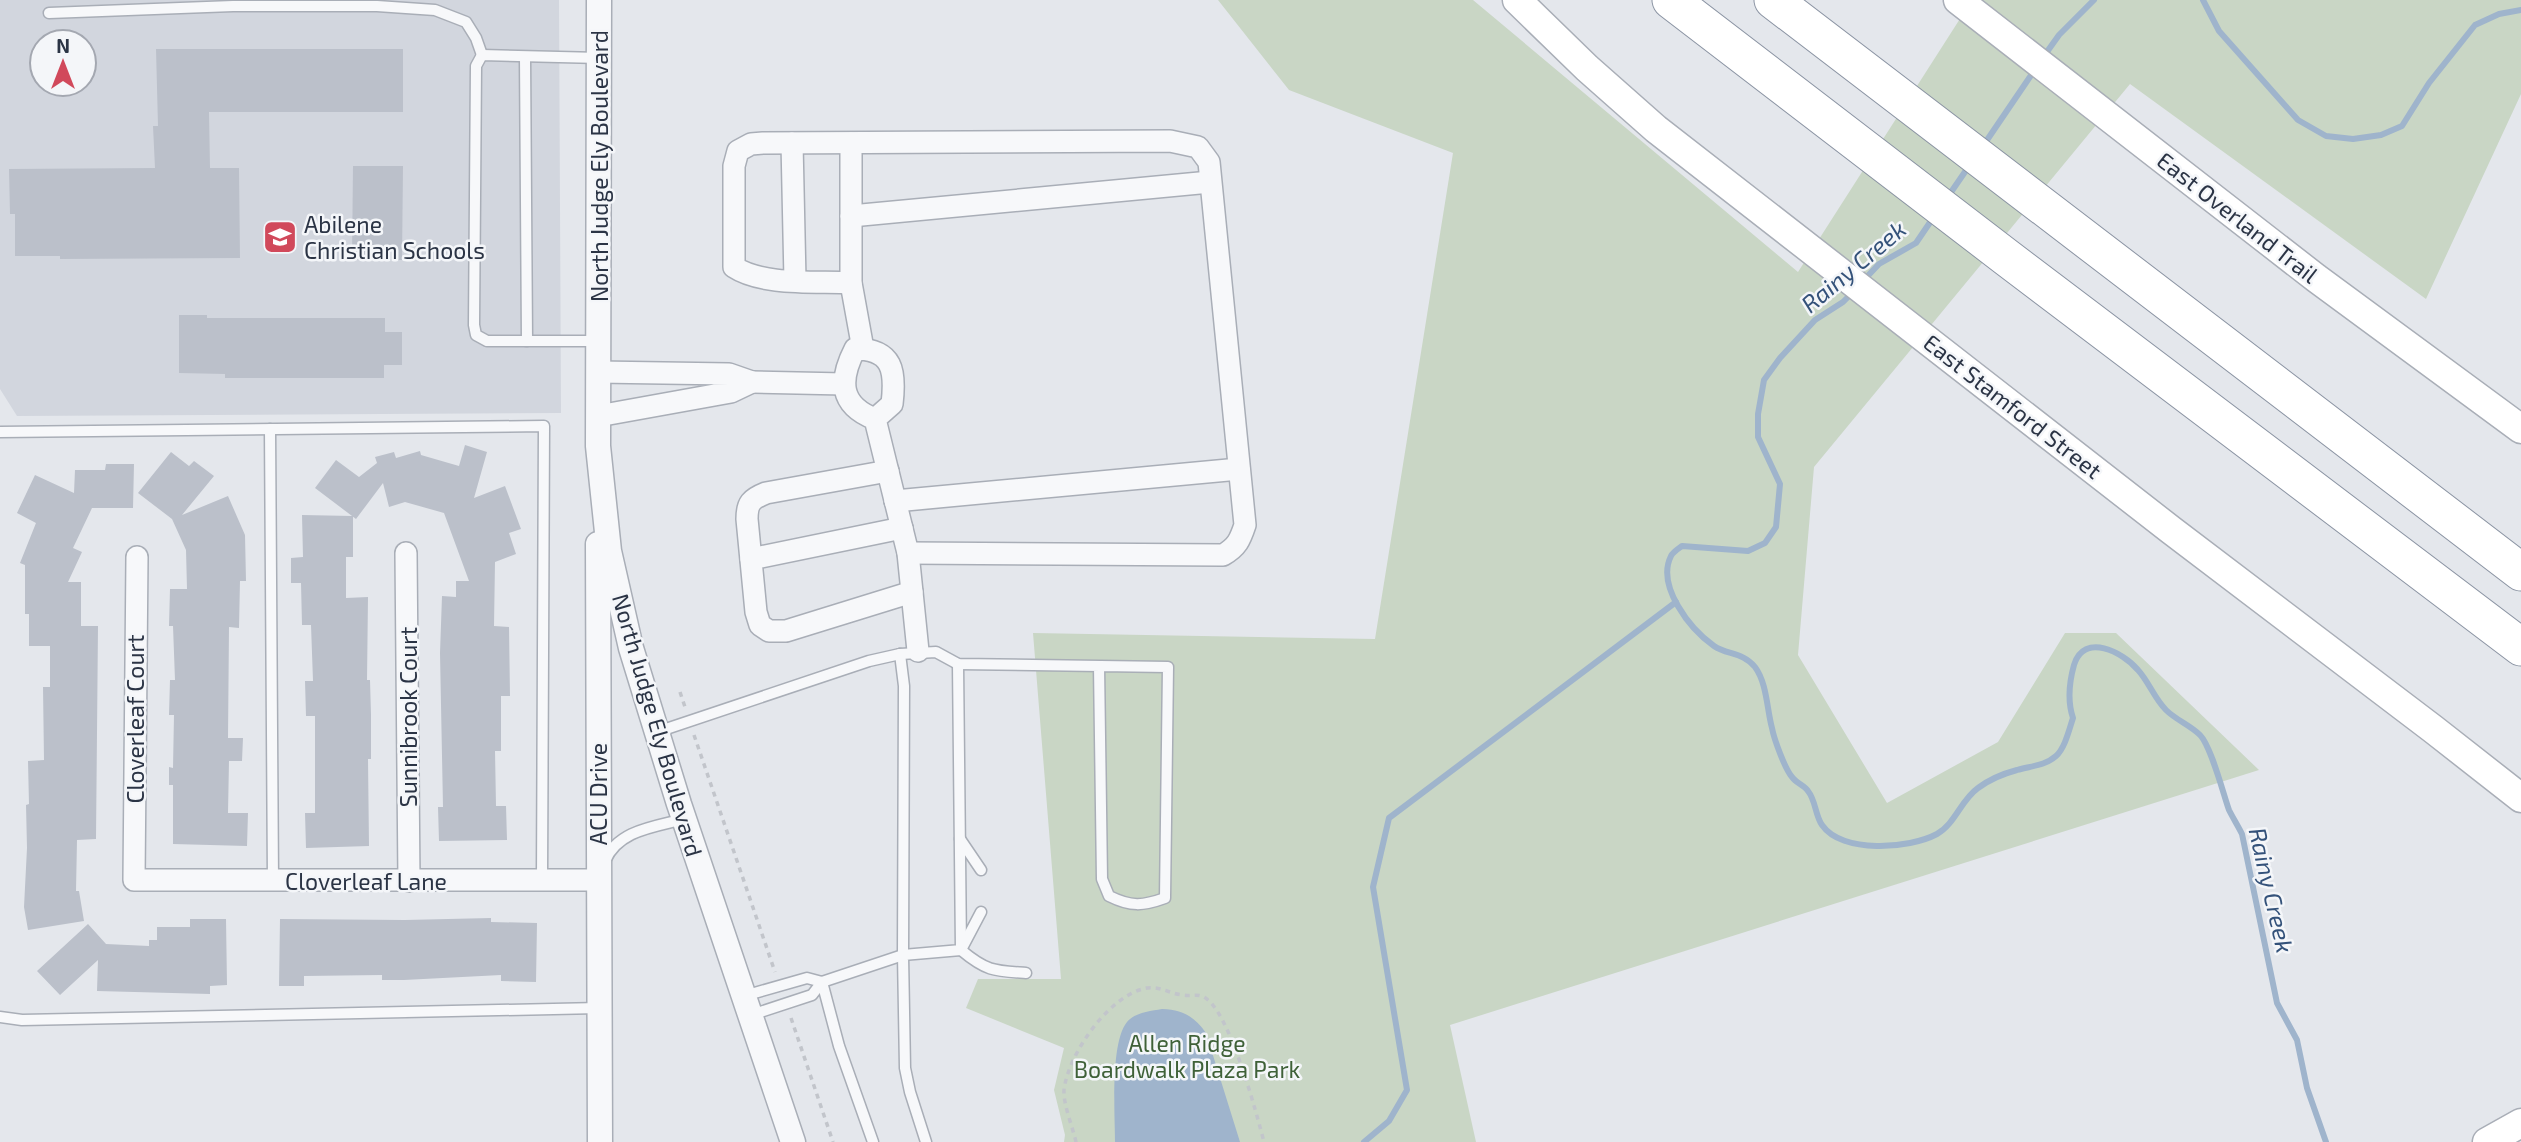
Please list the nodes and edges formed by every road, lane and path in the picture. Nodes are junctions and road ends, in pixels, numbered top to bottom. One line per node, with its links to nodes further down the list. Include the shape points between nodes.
1 (599, 0): 9 (street, North Judge Ely Boulevard)
2 (1517, 0): 46 (main road, East Stamford Street, via 1656,128)
3 (1671, 0): 38 (highway)
4 (1773, 0): 36 (highway)
5 (1965, 6): 25 (main road, East Overland Trail, via 2316,278)
6 (49, 13): 7 (lane, via 233,6 435,10 466,22)
7 (482, 55): 8 (lane); 16 (lane, via 476,66 474,325 476,335 486,341)
8 (525, 57): 9 (lane); 16 (lane)
9 (600, 58): 17 (street, North Judge Ely Boulevard)
10 (792, 143): 11 (street); 14 (street); 14 (street, via 751,144 738,151 733,254 734,267 746,275)
11 (851, 143): 12 (street, via 1170,141 1198,147 1209,162); 13 (street)
12 (1210, 182): 13 (street); 28 (street)
13 (851, 216): 15 (street)
14 (794, 280): 15 (street)
15 (851, 283): 18 (street)
16 (527, 341): 17 (lane)
17 (598, 341): 19 (street, North Judge Ely Boulevard)
18 (863, 349): 21 (street, via 855,349); 23 (street, via 886,358 892,372 892,404)
19 (598, 372): 20 (street, via 729,374); 22 (street, North Judge Ely Boulevard)
20 (752, 382): 21 (street); 22 (street, via 731,392)
21 (844, 384): 23 (street, via 850,404)
22 (598, 416): 27 (street, North Judge Ely Boulevard)
23 (875, 419): 29 (street)
24 (270, 429): 26 (lane); 53 (lane, via 544,426); 55 (lane)
25 (2521, 429)
26 (0, 432)
27 (598, 446): 44 (street, North Judge Ely Boulevard, via 609,551 631,648); 54 (street, ACU Drive)
28 (1239, 469): 30 (street); 33 (street, via 1245,525 1240,541 1223,555)
29 (888, 471): 30 (street); 35 (street, via 753,498 747,505)
30 (895, 500): 31 (street)
31 (902, 528): 33 (street); 35 (street)
32 (407, 553): 56 (street, Sunnibrook Court)
33 (908, 553): 37 (street)
34 (137, 557): 52 (street, Cloverleaf Court)
35 (751, 559): 37 (street, via 760,625 769,631 786,631)
36 (2521, 572)
37 (912, 592): 39 (street)
38 (2521, 647)
39 (909, 653): 40 (lane, via 936,652); 44 (lane, via 869,661); 59 (lane, via 904,699)
40 (958, 664): 41 (lane); 50 (lane)
41 (1099, 666): 41 (lane, via 1102,879 1109,896 1125,905 1151,903 1166,898 1168,667)
42 (680, 692): 43 (path)
43 (686, 709)
44 (657, 732): 49 (street, North Judge Ely Boulevard)
45 (694, 735): 61 (path)
46 (2470, 758): 47 (main road); 48 (main road, East Stamford Street)
47 (2521, 787)
48 (2521, 798)
49 (684, 819): 54 (lane, via 626,835 610,849); 63 (street, North Judge Ely Boulevard)
50 (960, 839): 51 (lane); 58 (lane)
51 (981, 870)
52 (134, 880): 55 (street, Cloverleaf Lane)
53 (542, 880): 54 (street, Cloverleaf Lane); 56 (street, Cloverleaf Lane)
54 (598, 880): 64 (street, ACU Drive)
55 (273, 881): 56 (street, Cloverleaf Lane)
56 (409, 881)
57 (981, 912): 58 (lane)
58 (961, 950): 59 (lane); 60 (lane, via 991,970)
59 (903, 955): 62 (lane); 72 (lane, via 905,1068)
60 (1026, 973)
61 (777, 977)
62 (822, 982): 63 (lane, via 807,978); 63 (lane, via 812,995); 71 (lane)
63 (747, 1006): 69 (street, North Judge Ely Boulevard)
64 (599, 1008): 66 (lane); 68 (street, ACU Drive)
65 (789, 1014): 70 (path)
66 (0, 1017)
67 (2521, 1123): 75 (main road)
68 (600, 1142)
69 (793, 1142)
70 (833, 1142)
71 (873, 1142)
72 (926, 1142)
73 (1076, 1142): 74 (path, via 1065,1095 1075,1057 1111,1007 1151,987 1180,995 1197,994 1213,1005 1227,1031)
74 (1264, 1142)
75 (2487, 1142)

